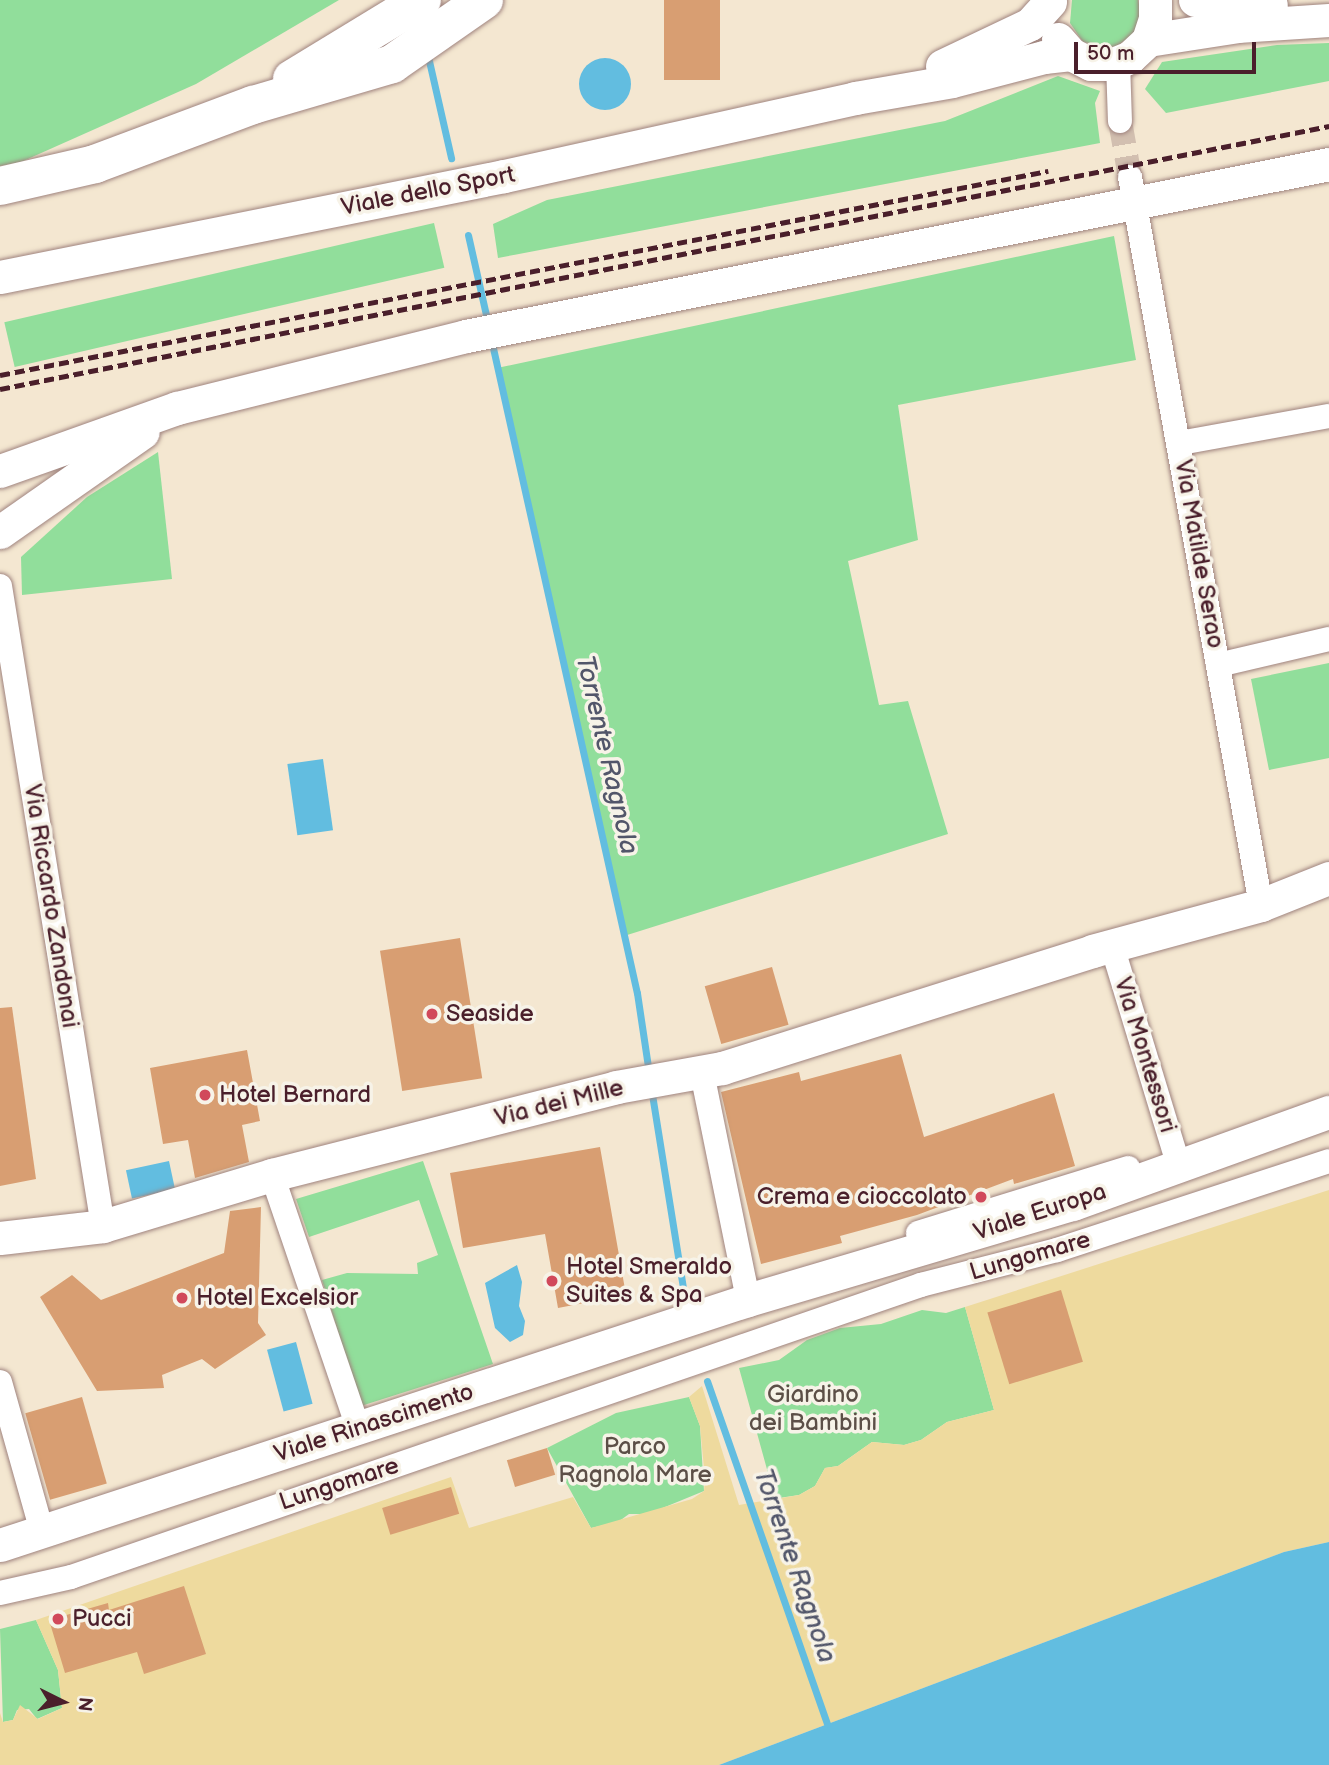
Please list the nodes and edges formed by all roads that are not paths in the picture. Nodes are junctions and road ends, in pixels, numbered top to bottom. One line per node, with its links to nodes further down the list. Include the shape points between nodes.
1 (377, 0): 12 (highway)
2 (422, 0): 12 (highway)
3 (484, 0): 14 (highway, via 392,64)
4 (1154, 0): 9 (street, via 1155,19)
5 (1195, 0): 7 (street, via 1237,5)
6 (1050, 1): 10 (street, via 1052,30); 13 (street, Viale dello Sport, via 1030,24 996,43)
7 (1329, 1)
8 (1329, 20): 9 (street, via 1237,26)
9 (1148, 40): 11 (street)
10 (1071, 54): 11 (street, via 1091,64); 13 (street, Viale dello Sport)
11 (1118, 62): 15 (street)
12 (308, 68): 14 (highway)
13 (855, 98): 19 (street, Viale dello Sport, via 505,176)
14 (253, 105): 17 (highway, via 95,164)
15 (1120, 121)
16 (1329, 164): 18 (street)
17 (0, 186)
18 (1133, 190): 20 (street, via 466,336); 22 (street, Via Matilde Serao)
19 (0, 277)
20 (177, 408): 23 (street); 24 (street)
21 (1329, 415): 22 (street)
22 (1180, 443): 27 (street, Via Matilde Serao)
23 (0, 471)
24 (0, 532)
25 (0, 586): 36 (street, Via Riccardo Zandonai)
26 (1329, 639): 27 (street)
27 (1218, 665): 29 (street, Via Matilde Serao)
28 (1329, 878): 29 (street, Via dei Mille)
29 (1261, 905): 30 (street, Via dei Mille)
30 (1112, 946): 31 (street, Via dei Mille); 33 (street, Via Montessori)
31 (691, 1075): 35 (street, Via dei Mille, via 616,1087); 38 (street)
32 (1329, 1112): 33 (street, Viale Europa)
33 (1170, 1161): 38 (street, Viale Europa, via 1073,1205)
34 (1329, 1161): 43 (street, Lungomare, via 1058,1250 921,1285 71,1577)
35 (272, 1175): 36 (street, Via dei Mille); 40 (street)
36 (103, 1226): 37 (street, Via dei Mille)
37 (0, 1238)
38 (757, 1290): 40 (street, Viale Rinascimento)
39 (0, 1382): 41 (street)
40 (358, 1428): 41 (street, Viale Rinascimento)
41 (42, 1531): 42 (street, Viale Rinascimento)
42 (0, 1545)
43 (0, 1593)

